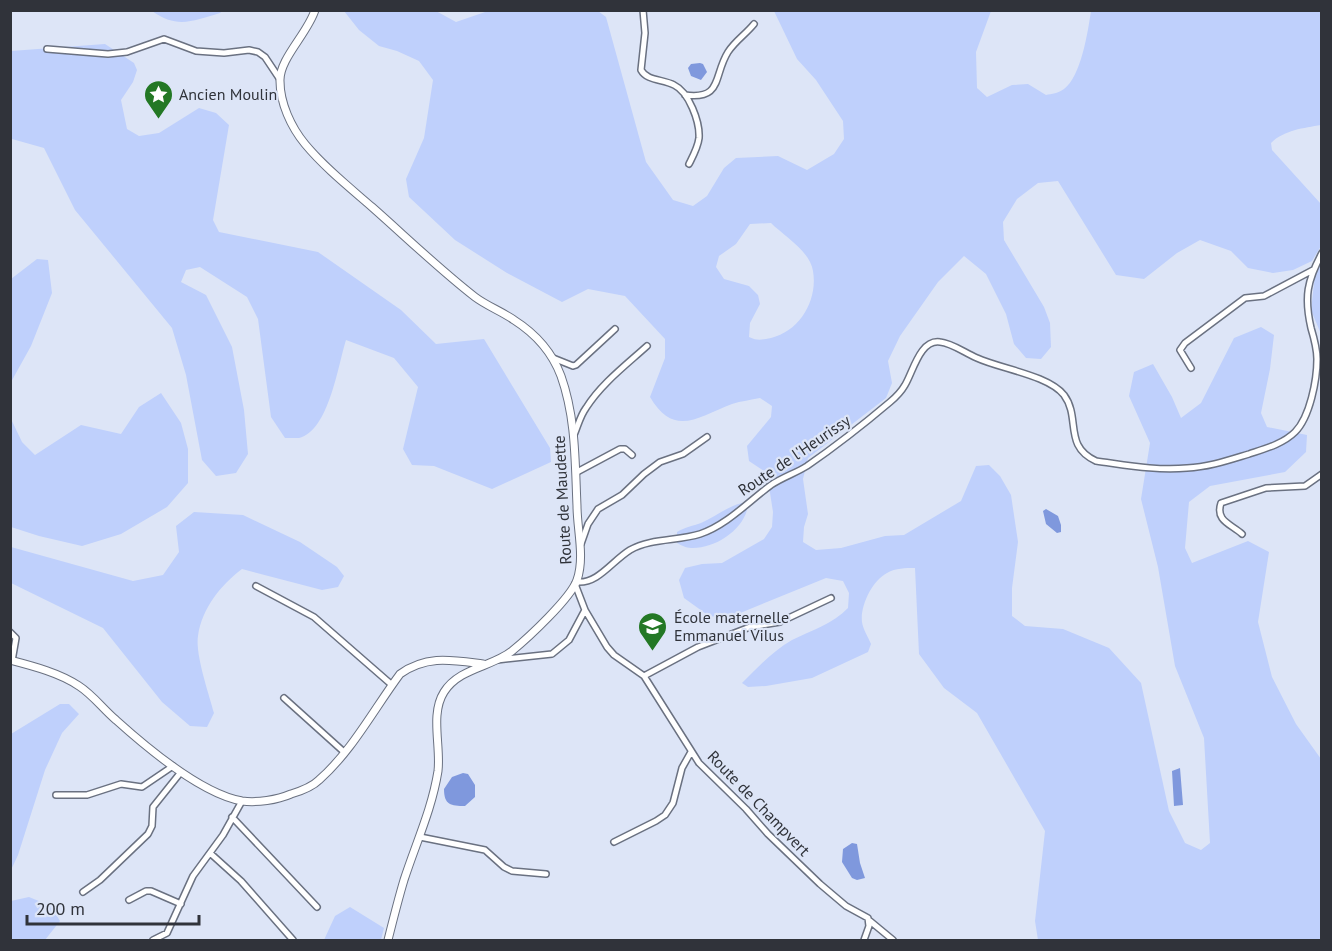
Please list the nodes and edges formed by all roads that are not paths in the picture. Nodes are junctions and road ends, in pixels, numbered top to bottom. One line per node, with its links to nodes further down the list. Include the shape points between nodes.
1 (315, 10): 5 (street)
2 (643, 10): 6 (street, via 641,70 646,76 672,83)
3 (754, 24): 6 (street, via 727,55 710,92 699,97)
4 (47, 49): 5 (street, via 108,54 164,39 196,51 258,52)
5 (279, 78): 12 (street, Route de Maudette, via 283,102 305,145 454,281 514,320 544,345)
6 (685, 95): 7 (street, via 699,132)
7 (689, 164)
8 (1322, 253): 9 (street, Route de l'Heurissy)
9 (1313, 270): 13 (street, Route de l'Heurissy, via 1306,298); 15 (street, via 1264,296 1245,298 1185,343 1180,350)
10 (615, 329): 12 (street, via 576,365)
11 (647, 346): 16 (street, via 585,408)
12 (553, 358): 16 (street, Route de Maudette)
13 (1317, 360): 14 (street); 23 (street, Route de l'Heurissy, via 1311,400 1294,433 1262,450 1209,465 1157,468 1088,458 1074,437 1069,405 1055,388 946,343 933,342 921,353 900,393 805,467 774,483 700,534 631,549 591,580)
14 (1322, 365)
15 (1191, 368)
16 (574, 435): 19 (street, Route de Maudette)
17 (707, 437): 22 (street, via 683,454 660,462 622,495 598,509)
18 (632, 455): 19 (street, via 625,449 618,450)
19 (577, 472): 22 (street, Route de Maudette)
20 (1322, 474): 21 (street, via 1305,486 1266,488 1221,503 1222,520)
21 (1242, 534)
22 (580, 548): 23 (street, Route de Maudette)
23 (576, 583): 26 (street, Route de Champvert); 29 (street, Route de Maudette, via 568,596 511,652)
24 (256, 586): 32 (street, via 314,617)
25 (831, 598): 31 (street, via 780,622 750,627 698,647)
26 (585, 610): 29 (street, via 569,640 552,654); 31 (street, Route de Champvert, via 614,655)
27 (10, 632): 28 (street, via 16,638)
28 (11, 660): 36 (street, via 78,685)
29 (496, 660): 30 (street, Route de Maudette)
30 (484, 664): 32 (street, via 425,662 400,674); 41 (street, Route de Maudette, via 454,681 441,697 438,766)
31 (644, 675): 35 (street, Route de Champvert)
32 (392, 685): 34 (street)
33 (284, 698): 34 (street)
34 (344, 752): 39 (street, via 318,781 301,791 270,800)
35 (691, 752): 42 (street, via 682,768 673,803 664,814); 49 (street, Route de Champvert, via 800,865)
36 (173, 766): 37 (street); 38 (street, via 142,787 120,784 87,795)
37 (181, 772): 39 (street, via 202,786); 45 (street, via 153,807 148,834)
38 (56, 795)
39 (242, 801): 40 (street)
40 (232, 817): 43 (street); 48 (street)
41 (420, 837): 44 (street, via 485,850 512,871); 52 (street, Route de Maudette)
42 (614, 842)
43 (210, 853): 47 (street, via 193,876); 51 (street, via 242,881)
44 (546, 874)
45 (83, 892)
46 (129, 900): 47 (street, via 151,891)
47 (181, 904): 50 (street, via 167,933)
48 (317, 907)
49 (870, 921): 53 (street); 54 (street, Route de Champvert)
50 (153, 940)
51 (293, 940)
52 (388, 940)
53 (864, 940)
54 (893, 940)

